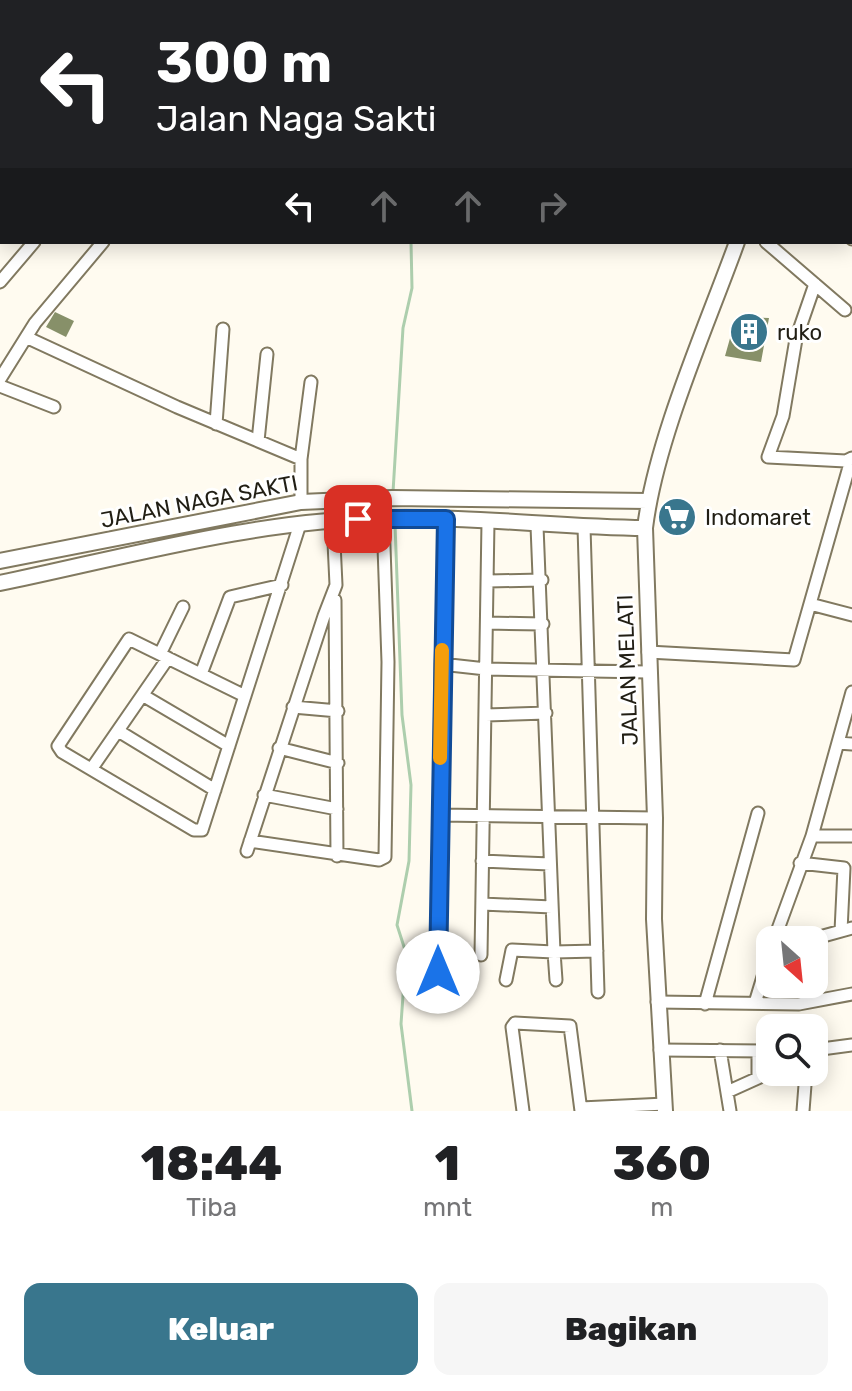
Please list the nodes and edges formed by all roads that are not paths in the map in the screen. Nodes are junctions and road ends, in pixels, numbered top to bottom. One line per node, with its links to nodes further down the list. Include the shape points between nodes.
1 (32, 244): 5 (street)
2 (101, 244): 9 (street)
3 (736, 244): 19 (main road, JALAN MELATI)
4 (768, 244): 6 (street)
5 (0, 282)
6 (815, 284): 7 (street); 18 (street, via 768,457)
7 (845, 310)
8 (223, 329): 15 (street)
9 (28, 338): 11 (street); 15 (street)
10 (267, 354): 16 (street)
11 (0, 379)
12 (311, 382): 17 (street)
13 (0, 386): 14 (street)
14 (54, 407)
15 (216, 424): 16 (street)
16 (258, 441): 17 (street)
17 (301, 459): 20 (street)
18 (851, 459): 35 (street)
19 (648, 501): 20 (main road, JALAN NAGA SAKTI); 28 (main road, JALAN MELATI)
20 (301, 502): 29 (main road, JALAN NAGA SAKTI)
21 (383, 518): 22 (main road, JALAN NAGA SAKTI); 23 (main road, JALAN NAGA SAKTI); 73 (street, via 386,855 379,860)
22 (446, 519): 24 (main road, JALAN NAGA SAKTI); 42 (street)
23 (333, 521): 25 (main road, JALAN NAGA SAKTI); 34 (street)
24 (488, 522): 26 (main road, JALAN NAGA SAKTI); 31 (street)
25 (300, 524): 32 (main road, JALAN NAGA SAKTI); 33 (street)
26 (537, 526): 27 (main road, JALAN NAGA SAKTI); 30 (street)
27 (584, 527): 28 (main road, JALAN NAGA SAKTI); 44 (street)
28 (645, 528): 40 (main road, JALAN MELATI)
29 (2, 561): 32 (main road)
30 (542, 580): 31 (street); 39 (street)
31 (488, 581): 38 (street)
32 (4, 582)
33 (282, 585): 47 (street, via 230,597); 49 (street)
34 (335, 596): 51 (street); 52 (street)
35 (810, 604): 37 (street); 40 (street, via 794,660)
36 (183, 607): 41 (street)
37 (852, 615)
38 (487, 623): 39 (street); 43 (street)
39 (543, 624): 45 (street)
40 (648, 652): 46 (main road, JALAN MELATI)
41 (165, 655): 47 (street); 48 (street); 61 (street, via 127,640 58,742 62,752)
42 (441, 664): 43 (street); 66 (street)
43 (486, 669): 45 (street); 54 (street)
44 (588, 670): 45 (street); 46 (street); 69 (street)
45 (544, 671): 53 (street)
46 (648, 672): 70 (main road, JALAN MELATI)
47 (201, 674): 49 (street)
48 (144, 696): 55 (street); 58 (street)
49 (245, 696): 58 (street)
50 (852, 696): 56 (street)
51 (293, 707): 52 (street); 59 (street)
52 (338, 711): 60 (street)
53 (546, 713): 54 (street); 68 (street)
54 (486, 715): 67 (street)
55 (120, 732): 61 (street); 62 (street)
56 (838, 743): 57 (street); 71 (street)
57 (852, 744)
58 (229, 746): 62 (street)
59 (279, 748): 60 (street); 63 (street)
60 (338, 763): 64 (street)
61 (92, 768): 62 (street, via 198,831)
62 (215, 790)
63 (264, 795): 64 (street); 73 (street, via 248,846)
64 (337, 809): 73 (street)
65 (758, 813): 92 (street)
66 (440, 815): 67 (street); 84 (street)
67 (482, 815): 68 (street); 74 (street)
68 (550, 816): 69 (street); 76 (street)
69 (591, 818): 70 (street); 81 (street)
70 (655, 818): 90 (main road, JALAN MELATI)
71 (812, 836): 72 (street); 75 (street)
72 (852, 836)
73 (337, 856)
74 (482, 861): 76 (street); 77 (street)
75 (800, 863): 79 (street); 80 (street, via 844,868)
76 (550, 864): 78 (street)
77 (482, 904): 78 (street); 83 (street)
78 (552, 907): 82 (street)
79 (779, 926)
80 (846, 930)
81 (597, 951): 82 (street); 87 (street)
82 (554, 952): 85 (street, via 512,950); 86 (street)
83 (481, 955)
84 (438, 972)
85 (506, 980)
86 (556, 980)
87 (598, 992)
88 (852, 994): 91 (street, via 821,1003)
89 (757, 998): 91 (street)
90 (657, 1002): 92 (street); 95 (main road, JALAN MELATI)
91 (755, 1003): 92 (street)
92 (705, 1004)
93 (852, 1045): 94 (street)
94 (828, 1048)
95 (660, 1050): 96 (street); 101 (main road, JALAN MELATI)
96 (720, 1050): 97 (street); 100 (street)
97 (756, 1051)
98 (756, 1079): 100 (street)
99 (805, 1086): 105 (street)
100 (727, 1092): 104 (street)
101 (665, 1107): 102 (street)
102 (581, 1110): 103 (street, via 570,1026 515,1023)
103 (523, 1111)
104 (730, 1111)
105 (803, 1111)

